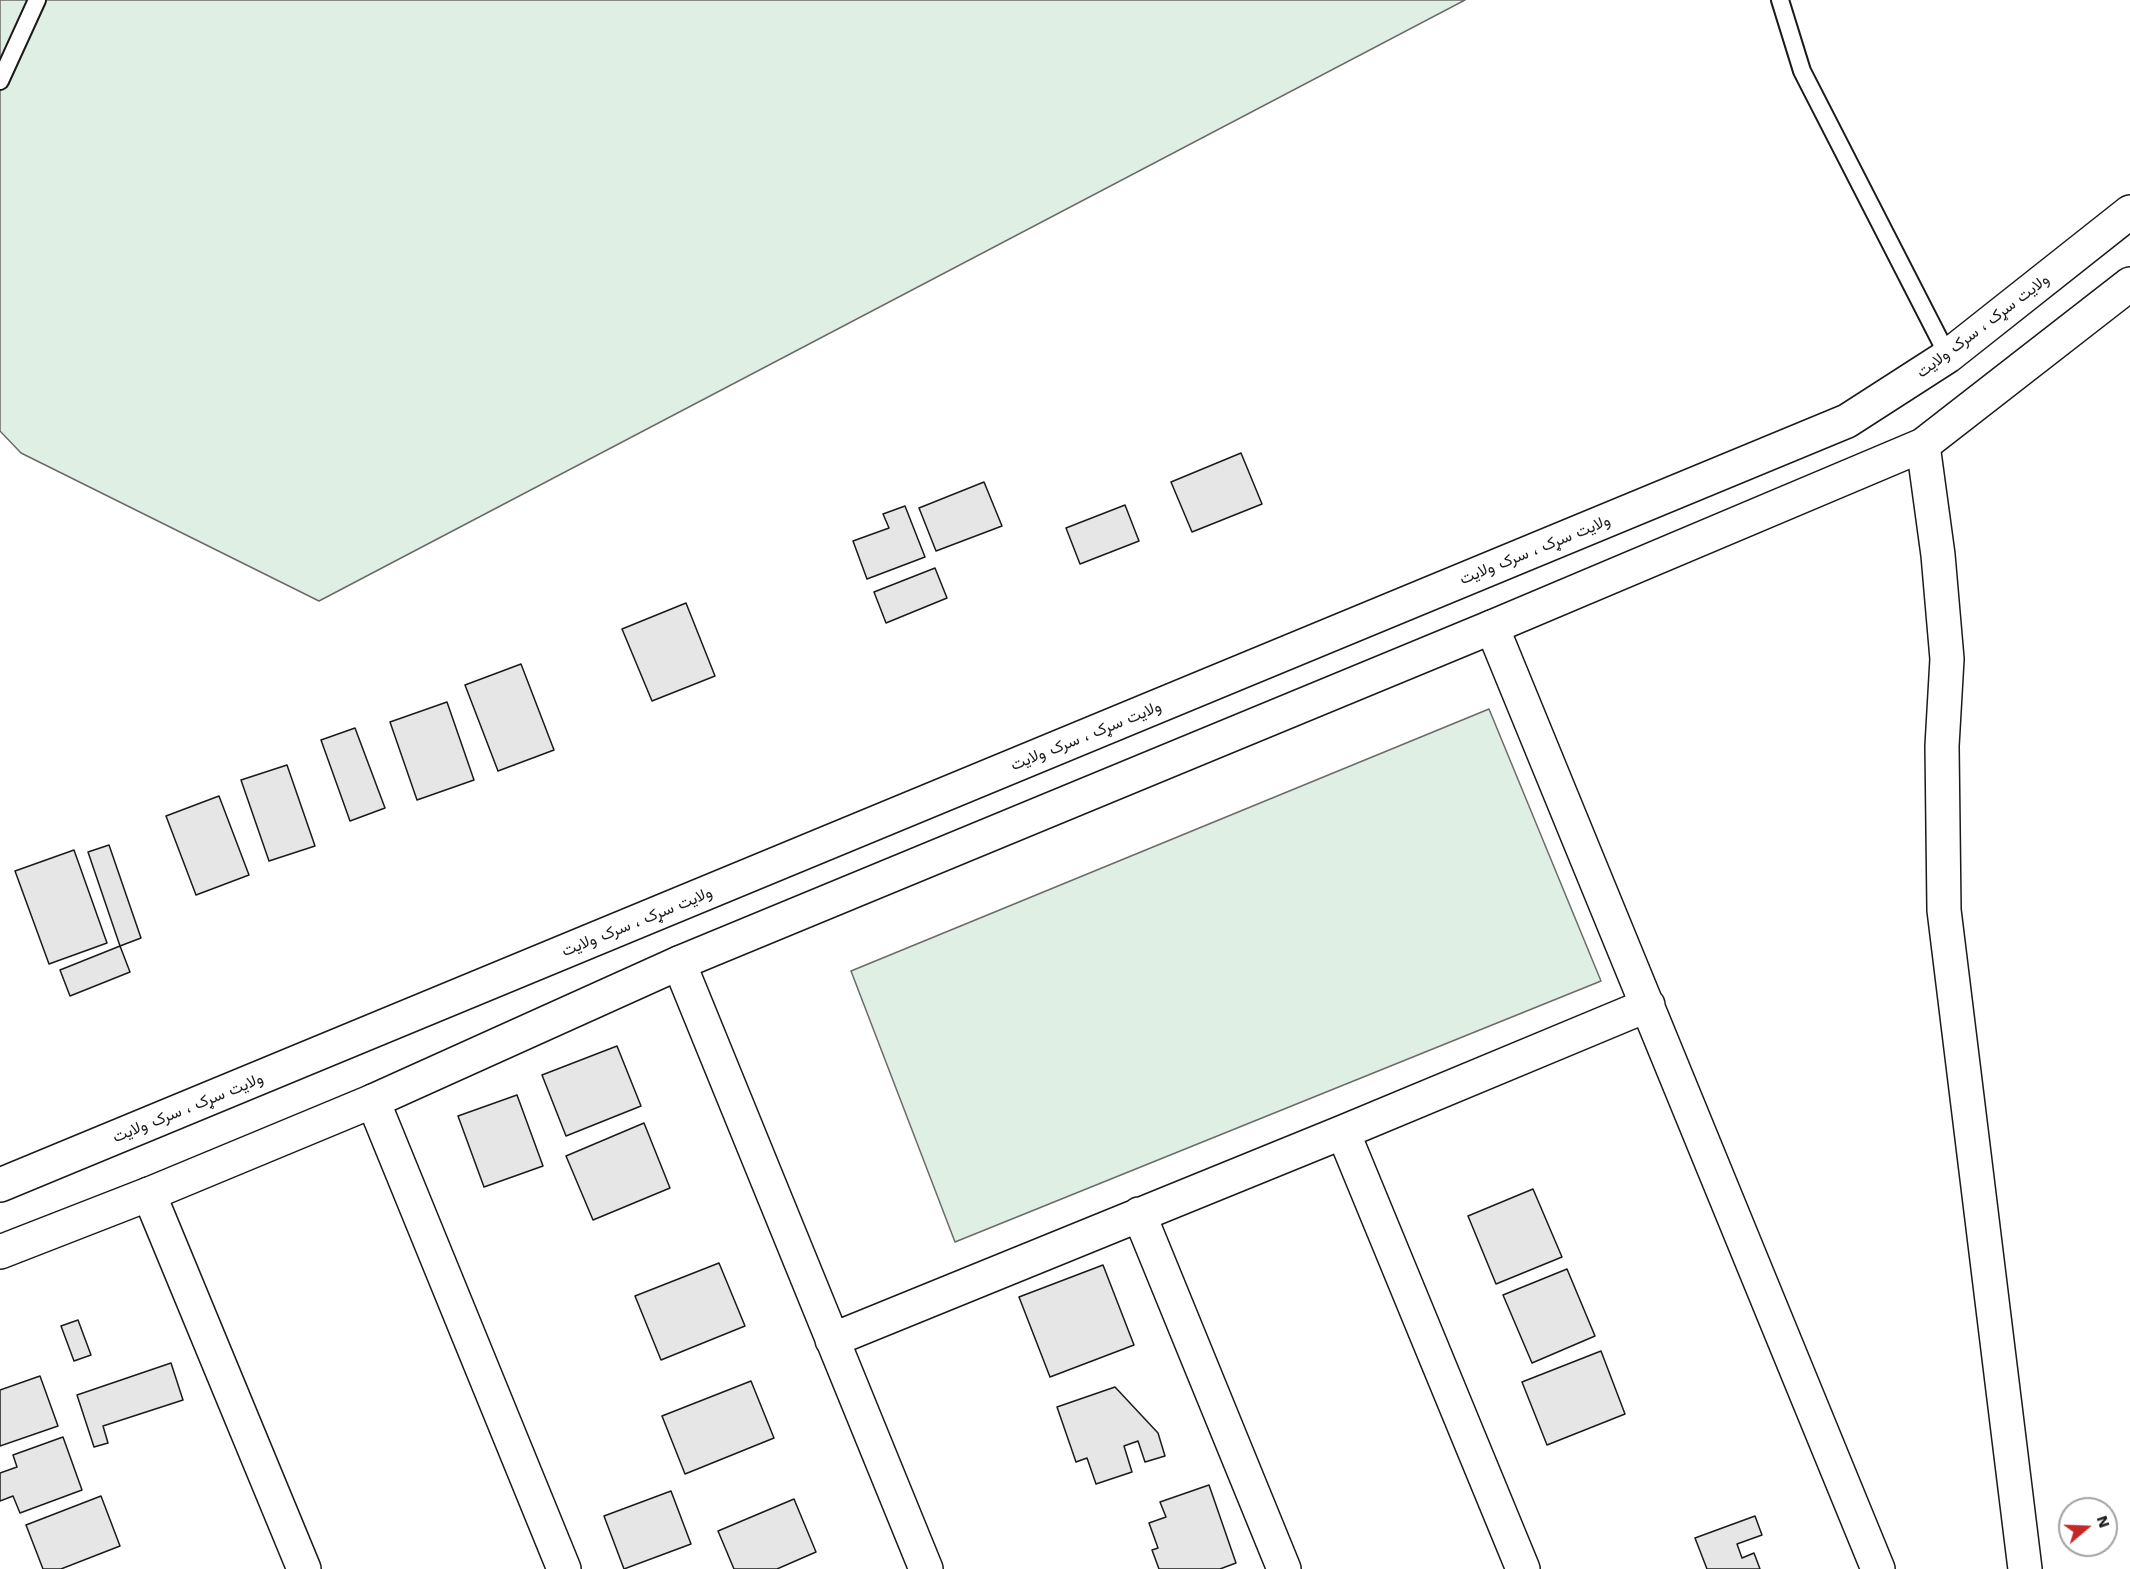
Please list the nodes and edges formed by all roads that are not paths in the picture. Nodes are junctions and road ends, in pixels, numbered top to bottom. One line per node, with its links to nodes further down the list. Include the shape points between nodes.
1 (37, 0): 3 (lane)
2 (1780, 0): 6 (lane, via 1802,70)
3 (0, 81)
4 (2130, 212): 6 (street, ولایت سړک ، سرک ولایت)
5 (2130, 284): 7 (street)
6 (1948, 356): 13 (street, ولایت سړک ، سرک ولایت, via 1846,421)
7 (1923, 445): 8 (street); 24 (street, via 1947,659 1942,746 1944,910)
8 (1492, 627): 9 (street); 10 (street)
9 (679, 963): 11 (street); 17 (street)
10 (1648, 1005): 12 (street); 23 (street)
11 (372, 1101): 14 (street); 19 (street)
12 (1344, 1132): 15 (street); 22 (street)
13 (0, 1185)
14 (149, 1194): 16 (street); 18 (street)
15 (1139, 1214): 17 (street); 21 (street)
16 (0, 1252)
17 (832, 1340): 20 (street)
18 (304, 1569)
19 (564, 1569)
20 (926, 1569)
21 (1284, 1569)
22 (1522, 1569)
23 (1878, 1569)
24 (2025, 1569)

